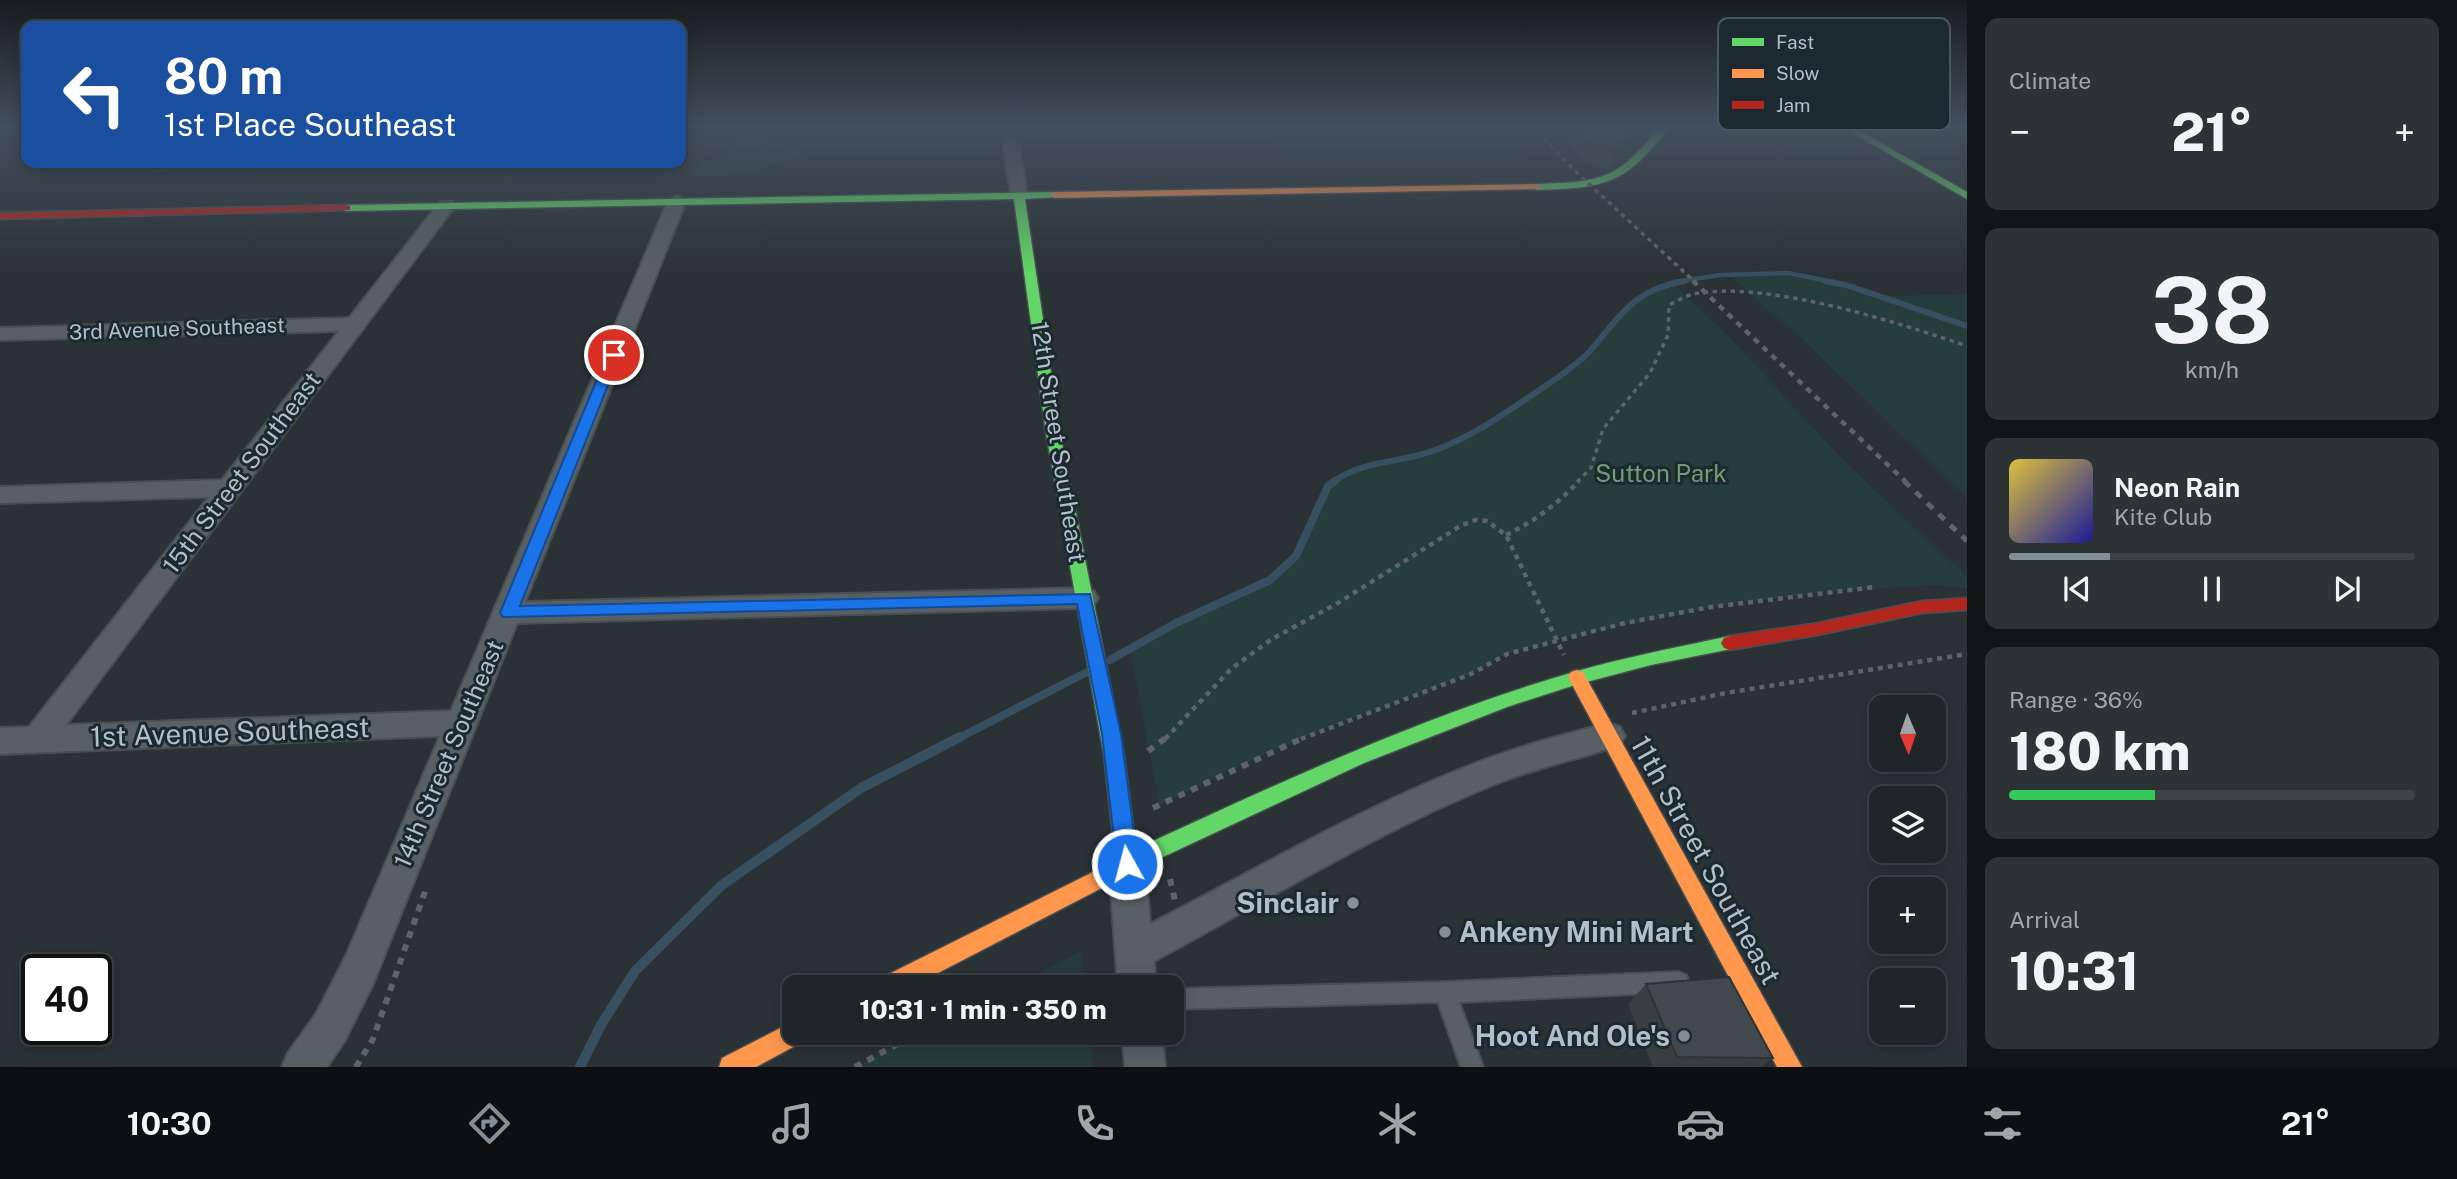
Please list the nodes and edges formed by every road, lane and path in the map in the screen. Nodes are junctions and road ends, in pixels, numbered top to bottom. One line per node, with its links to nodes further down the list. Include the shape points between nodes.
1 (1016, 176): 4 (street, 12th Street Southeast)
2 (1623, 176): 4 (street, via 1577,186)
3 (1932, 176): 5 (street)
4 (1019, 195): 6 (street); 17 (street, 12th Street Southeast, via 1053,433)
5 (1967, 196)
6 (677, 201): 7 (street); 18 (street, 14th Street Southeast)
7 (446, 206): 8 (street); 9 (street, 15th Street Southeast)
8 (0, 216)
9 (355, 324): 10 (street, 3rd Avenue Southeast); 12 (street, 15th Street Southeast)
10 (0, 334)
11 (1967, 346): 14 (path, via 1882,318 1763,294 1704,291 1683,295 1669,305 1668,335 1650,373 1603,429 1591,468 1555,506)
12 (231, 488): 13 (street); 26 (street, 15th Street Southeast)
13 (0, 495)
14 (1506, 535): 21 (path); 28 (path, via 1487,521 1462,524 1272,639 1231,669 1161,743)
15 (1882, 587): 21 (path, via 1711,607)
16 (1967, 604): 19 (street, via 1922,607)
17 (1087, 610): 18 (street); 29 (street, 12th Street Southeast, via 1112,734)
18 (509, 613): 24 (street, 14th Street Southeast)
19 (1818, 629): 20 (street); 23 (street, via 1708,647)
20 (1887, 630)
21 (1556, 640): 23 (path); 29 (path, via 1507,654 1471,674 1328,727 1160,805)
22 (1967, 654): 25 (path, via 1726,692)
23 (1577, 677): 25 (street, 11th Street Southeast); 30 (street, via 1521,693 1381,746)
24 (461, 723): 26 (street, 1st Avenue Southeast); 41 (street, 14th Street Southeast, via 359,971 330,1028)
25 (1620, 725): 31 (street, via 1450,787 1329,846); 34 (street, 11th Street Southeast)
26 (37, 739): 27 (street, 1st Avenue Southeast)
27 (0, 741)
28 (1143, 755)
29 (1122, 817): 30 (street, 12th Street Southeast)
30 (1127, 864): 31 (street, 12th Street Southeast); 32 (street)
31 (1135, 951): 33 (street, 12th Street Southeast)
32 (910, 975)
33 (1137, 975)
34 (1740, 979): 35 (lane); 47 (street, 11th Street Southeast)
35 (1445, 992): 36 (lane); 46 (lane)
36 (1184, 999)
37 (385, 1002): 42 (path, via 373,1039)
38 (782, 1040): 43 (street)
39 (896, 1045): 44 (path)
40 (1143, 1045): 45 (street)
41 (303, 1067)
42 (356, 1067)
43 (731, 1067)
44 (855, 1067)
45 (1145, 1067)
46 (1472, 1067)
47 (1790, 1067)

